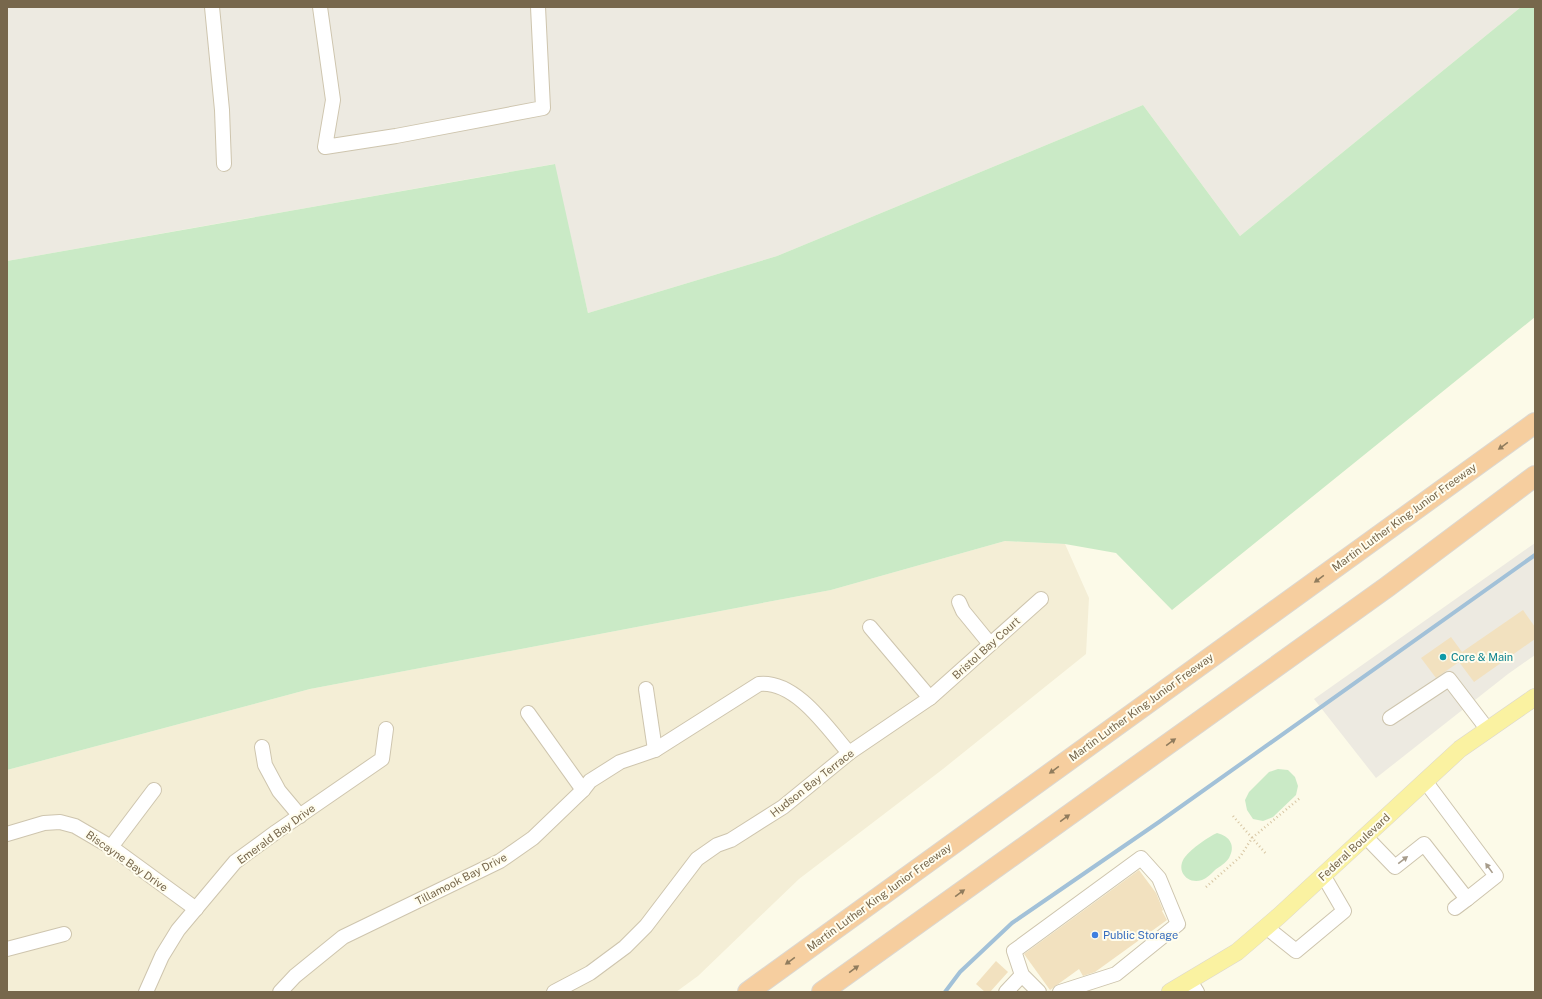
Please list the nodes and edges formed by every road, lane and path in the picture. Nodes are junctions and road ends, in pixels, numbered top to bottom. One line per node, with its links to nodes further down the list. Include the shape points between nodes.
1 (212, 7): 4 (street, via 222,110)
2 (320, 7): 3 (street, via 333,100 326,147 543,108)
3 (538, 7)
4 (224, 164)
5 (1535, 423): 45 (highway, Martin Luther King Junior Freeway, one-way to 45)
6 (1535, 476): 46 (highway, one-way to 6, via 1387,587)
7 (1041, 599): 10 (street, Bristol Bay Court)
8 (959, 602): 10 (street, via 963,611)
9 (870, 627): 13 (street)
10 (990, 644): 13 (street, Bristol Bay Court)
11 (646, 689): 19 (street)
12 (1535, 697): 17 (main road, Federal Boulevard)
13 (930, 698): 20 (street, Hudson Bay Terrace)
14 (528, 713): 23 (street)
15 (1390, 718): 17 (street, via 1449,679)
16 (386, 729): 25 (street, Emerald Bay Drive, via 382,759)
17 (1488, 730): 21 (main road, Federal Boulevard, via 1460,749)
18 (262, 747): 25 (street, via 265,765 279,791)
19 (655, 750): 20 (street, Tillamook Bay Drive, via 759,684 768,683 786,689 803,700); 23 (street, Tillamook Bay Drive, via 620,762 590,781)
20 (849, 753): 44 (street, Hudson Bay Terrace, via 783,807 697,859 646,926 625,947 590,973)
21 (1425, 780): 28 (main road, Federal Boulevard); 34 (street, one-way to 21, via 1496,876)
22 (154, 790): 30 (street)
23 (583, 790): 43 (street, Tillamook Bay Drive, via 533,838 500,861 343,937 295,976)
24 (1300, 798): 29 (path)
25 (300, 816): 36 (street, Emerald Bay Drive, via 235,862)
26 (1233, 816): 29 (path)
27 (7, 834): 30 (street, Biscayne Bay Drive, via 44,823 60,822 75,826)
28 (1365, 836): 32 (main road, Federal Boulevard); 34 (street, one-way to 34, via 1394,866 1424,844)
29 (1252, 838): 31 (path); 33 (path, via 1240,857)
30 (111, 847): 36 (street, Biscayne Bay Drive)
31 (1267, 855)
32 (1323, 875): 37 (main road, Federal Boulevard); 37 (street, via 1344,911 1296,951)
33 (1206, 887)
34 (1467, 899): 35 (street)
35 (1455, 908)
36 (196, 909): 42 (street, Emerald Bay Drive, via 178,930 162,956)
37 (1266, 927): 41 (main road, Federal Boulevard)
38 (64, 934): 39 (street)
39 (7, 949)
40 (1022, 975): 47 (street); 48 (street); 49 (street, via 1014,951 1141,858 1159,878 1178,924 1116,974)
41 (1193, 986): 50 (main road, Federal Boulevard)
42 (146, 992)
43 (280, 992)
44 (554, 992)
45 (748, 992)
46 (822, 992)
47 (1006, 992)
48 (1039, 992)
49 (1060, 992)
50 (1170, 992)

